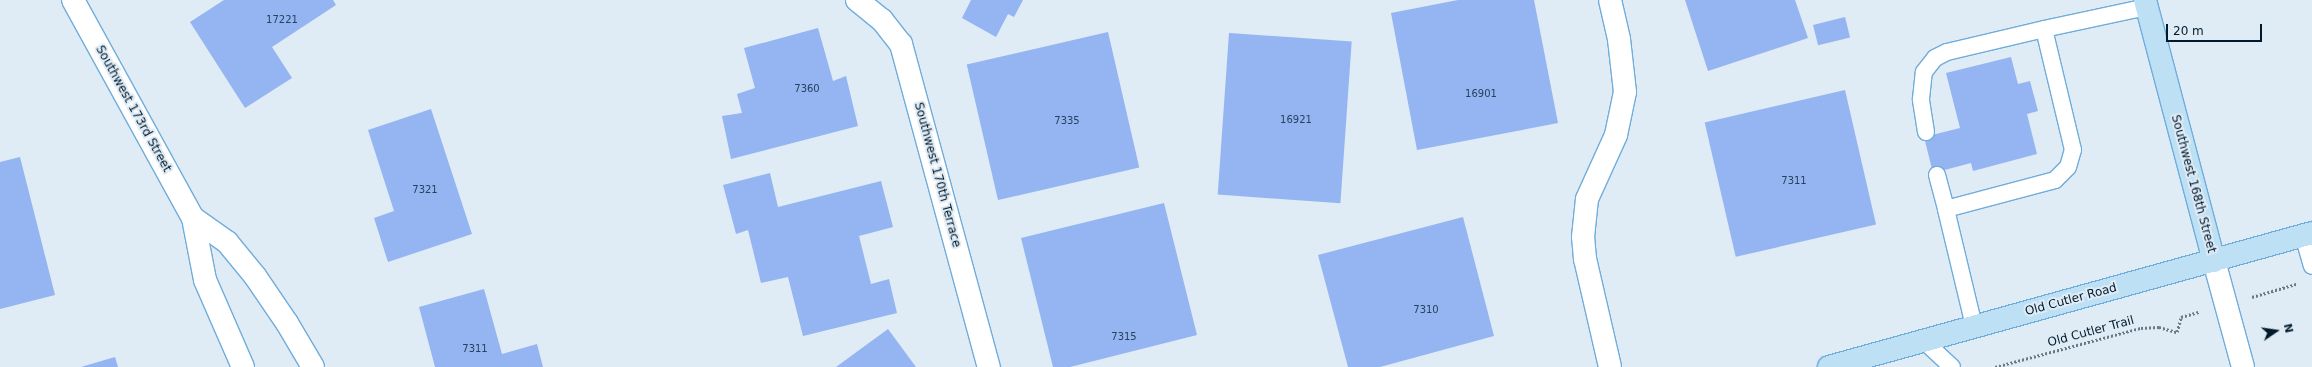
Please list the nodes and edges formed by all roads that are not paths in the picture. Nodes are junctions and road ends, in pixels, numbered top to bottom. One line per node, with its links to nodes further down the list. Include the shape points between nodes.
1 (857, 0): 17 (street, Southwest 170th Terrace, via 882,20 901,44)
2 (1610, 0): 18 (street, via 1619,38 1625,92 1616,135 1587,199 1582,237)
3 (80, 2): 9 (street, Southwest 173rd Street)
4 (2146, 3): 5 (lane); 11 (main road, Southwest 168th Street)
5 (2044, 29): 6 (lane, via 1947,52 1935,58 1924,72 1921,99); 8 (lane, via 2073,150 2068,167 2055,180)
6 (1926, 132)
7 (1937, 175): 8 (lane)
8 (1946, 209): 13 (lane)
9 (193, 218): 15 (street, Southwest 173rd Street, via 205,280); 16 (street, Southwest 173rd Street, via 227,242 255,276 288,323)
10 (2308, 234): 11 (main road, Old Cutler Road); 12 (lane)
11 (2214, 261): 13 (main road, Old Cutler Road); 21 (street, Southwest 168th Street)
12 (2312, 266)
13 (1974, 326): 14 (main road, Old Cutler Road)
14 (1924, 341): 19 (main road, Old Cutler Road); 20 (lane)
15 (243, 367)
16 (312, 367)
17 (989, 367)
18 (1610, 367)
19 (1829, 367)
20 (1952, 367)
21 (2243, 367)

